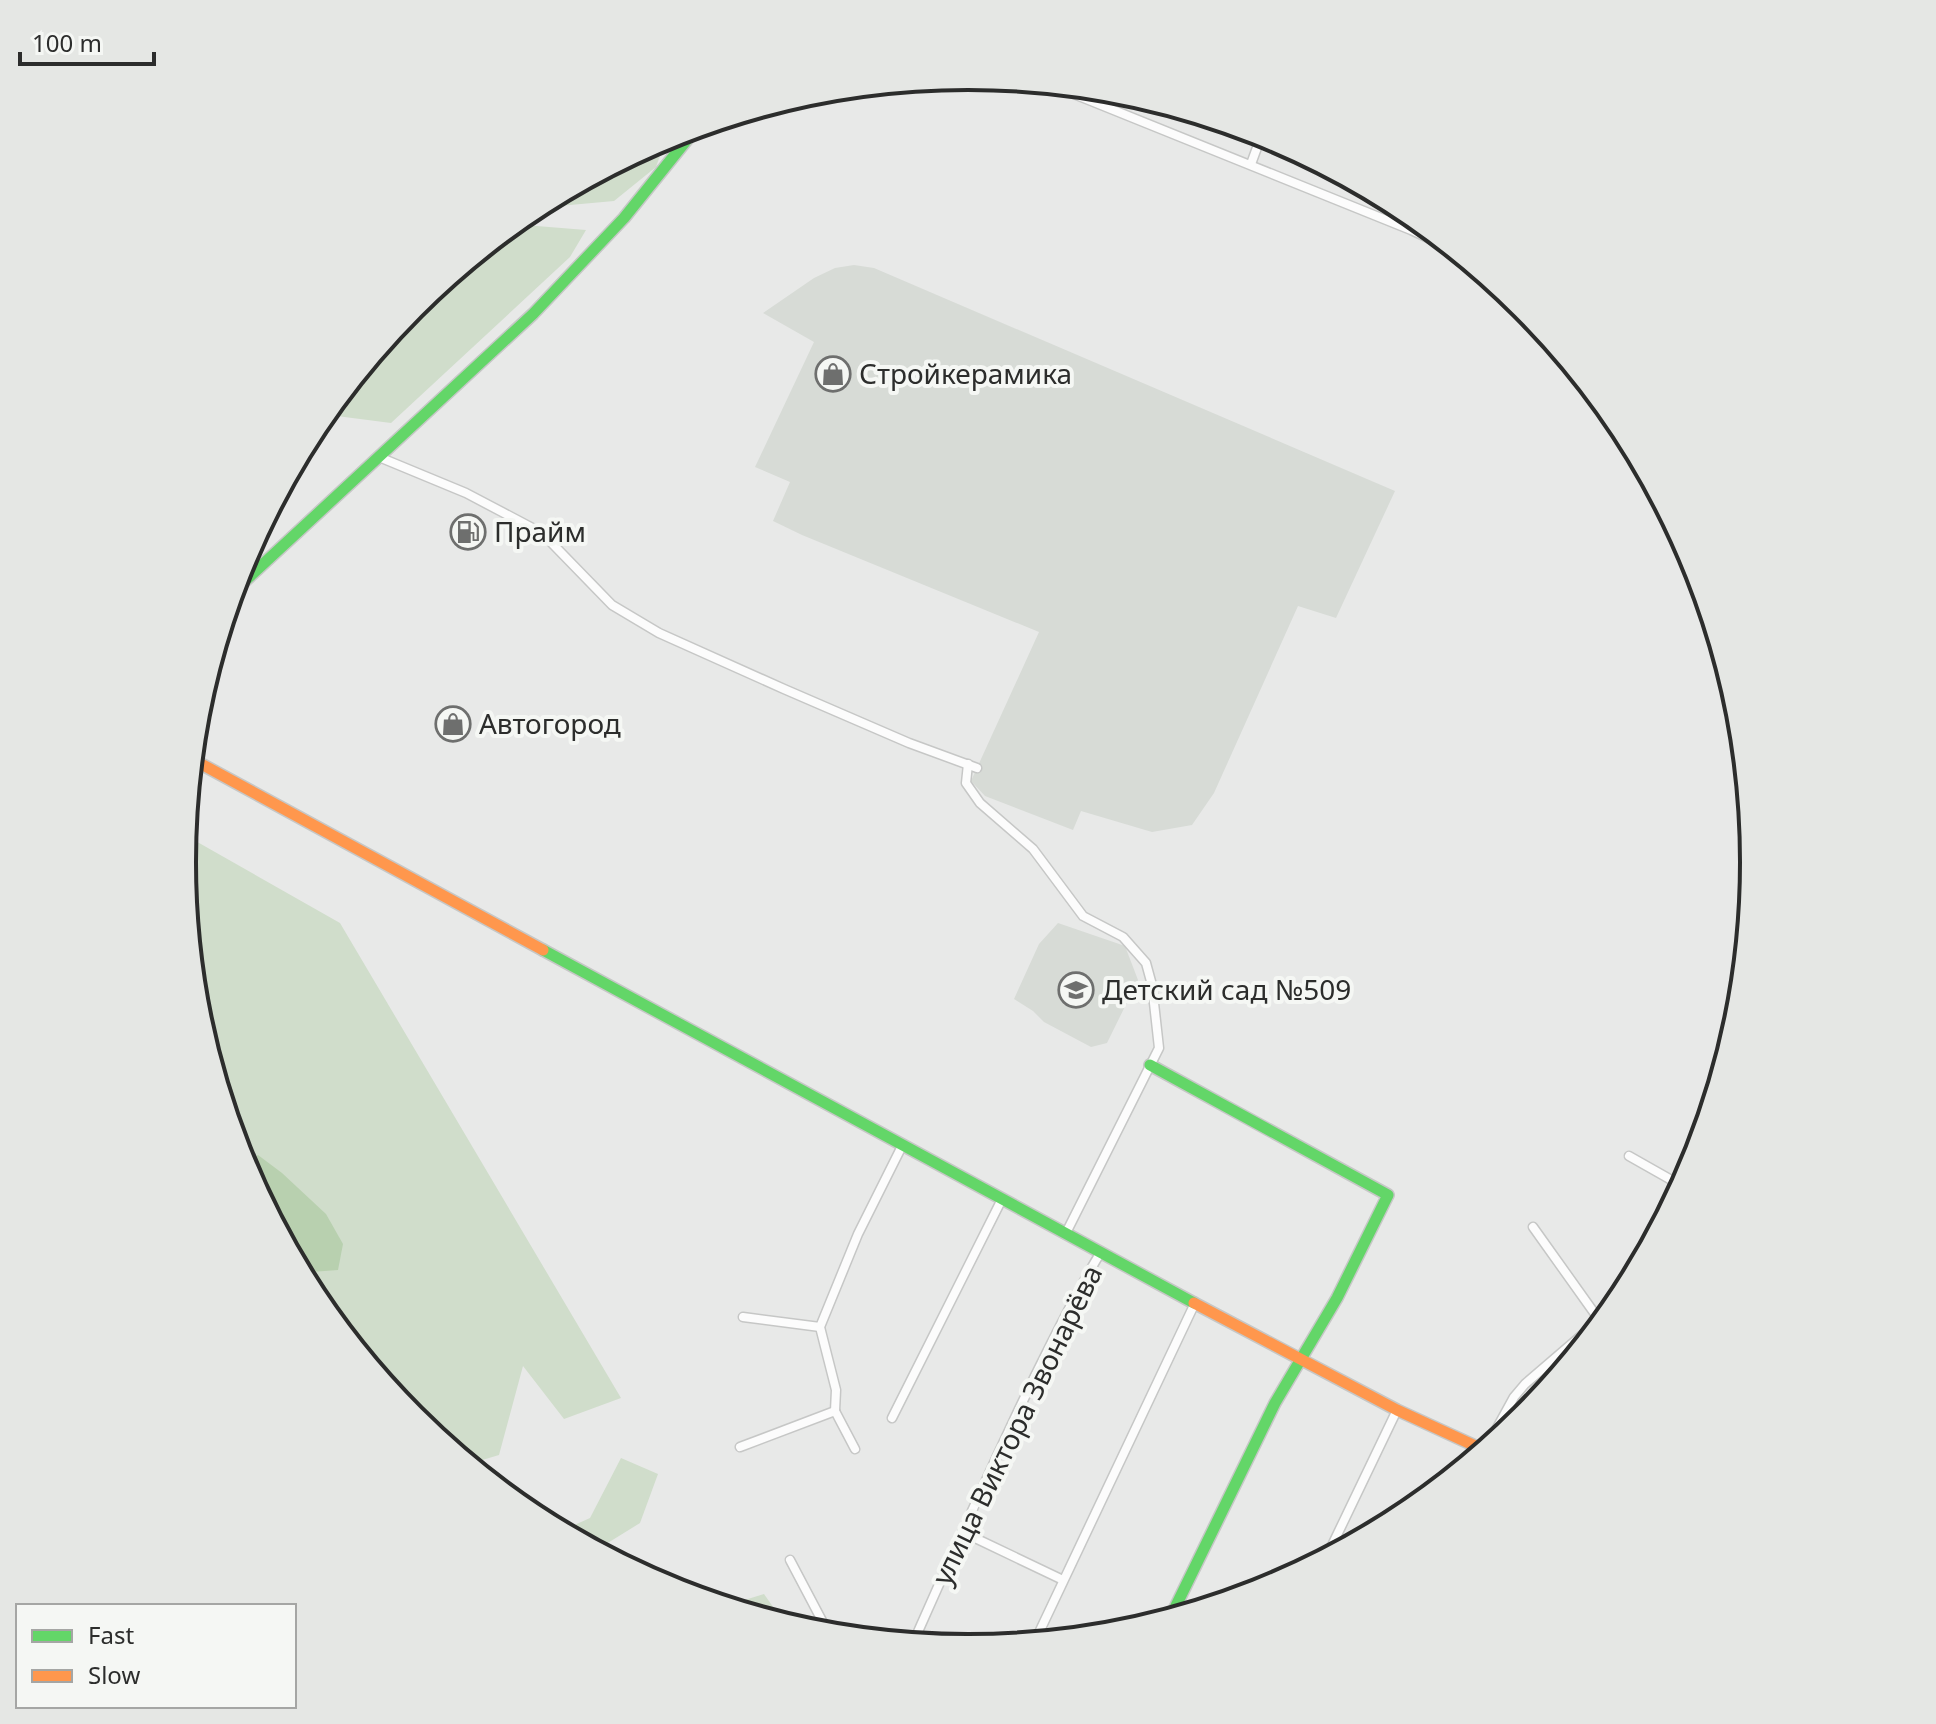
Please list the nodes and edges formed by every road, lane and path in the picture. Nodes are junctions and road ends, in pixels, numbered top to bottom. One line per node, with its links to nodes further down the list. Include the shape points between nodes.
1 (1091, 100): 4 (street)
2 (682, 146): 6 (street, via 624,218 533,314)
3 (1257, 147): 4 (street)
4 (1251, 164): 5 (street)
5 (1410, 230)
6 (379, 457): 7 (street); 8 (street, via 466,493 542,533 612,605 659,633)
7 (252, 574)
8 (968, 764): 10 (street); 11 (street, via 966,783 980,803 1033,849 1083,916 1123,937 1146,963 1159,1048)
9 (203, 765): 12 (street)
10 (977, 768)
11 (1150, 1065): 17 (street); 24 (street, via 1388,1195)
12 (903, 1144): 15 (street); 22 (street)
13 (1629, 1156): 14 (street)
14 (1671, 1180)
15 (1002, 1199): 17 (street); 27 (street)
16 (1533, 1227): 20 (street)
17 (1066, 1233): 18 (street)
18 (1101, 1252): 19 (street); 32 (street, улица Виктора Звонарёва)
19 (1195, 1303): 24 (street); 35 (street)
20 (1594, 1313)
21 (743, 1317): 22 (street)
22 (820, 1327): 26 (street, via 836,1390)
23 (1564, 1352): 28 (street, via 1519,1390)
24 (1300, 1360): 25 (street); 36 (street)
25 (1397, 1410): 29 (street); 33 (street)
26 (835, 1411): 30 (street); 31 (street)
27 (892, 1418)
28 (1501, 1420)
29 (1473, 1445)
30 (740, 1447)
31 (855, 1449)
32 (963, 1529): 35 (street); 39 (street, улица Виктора Звонарёва)
33 (1334, 1541)
34 (790, 1560): 37 (street)
35 (1063, 1580): 38 (street)
36 (1176, 1605)
37 (821, 1620)
38 (1040, 1630)
39 (918, 1632)

